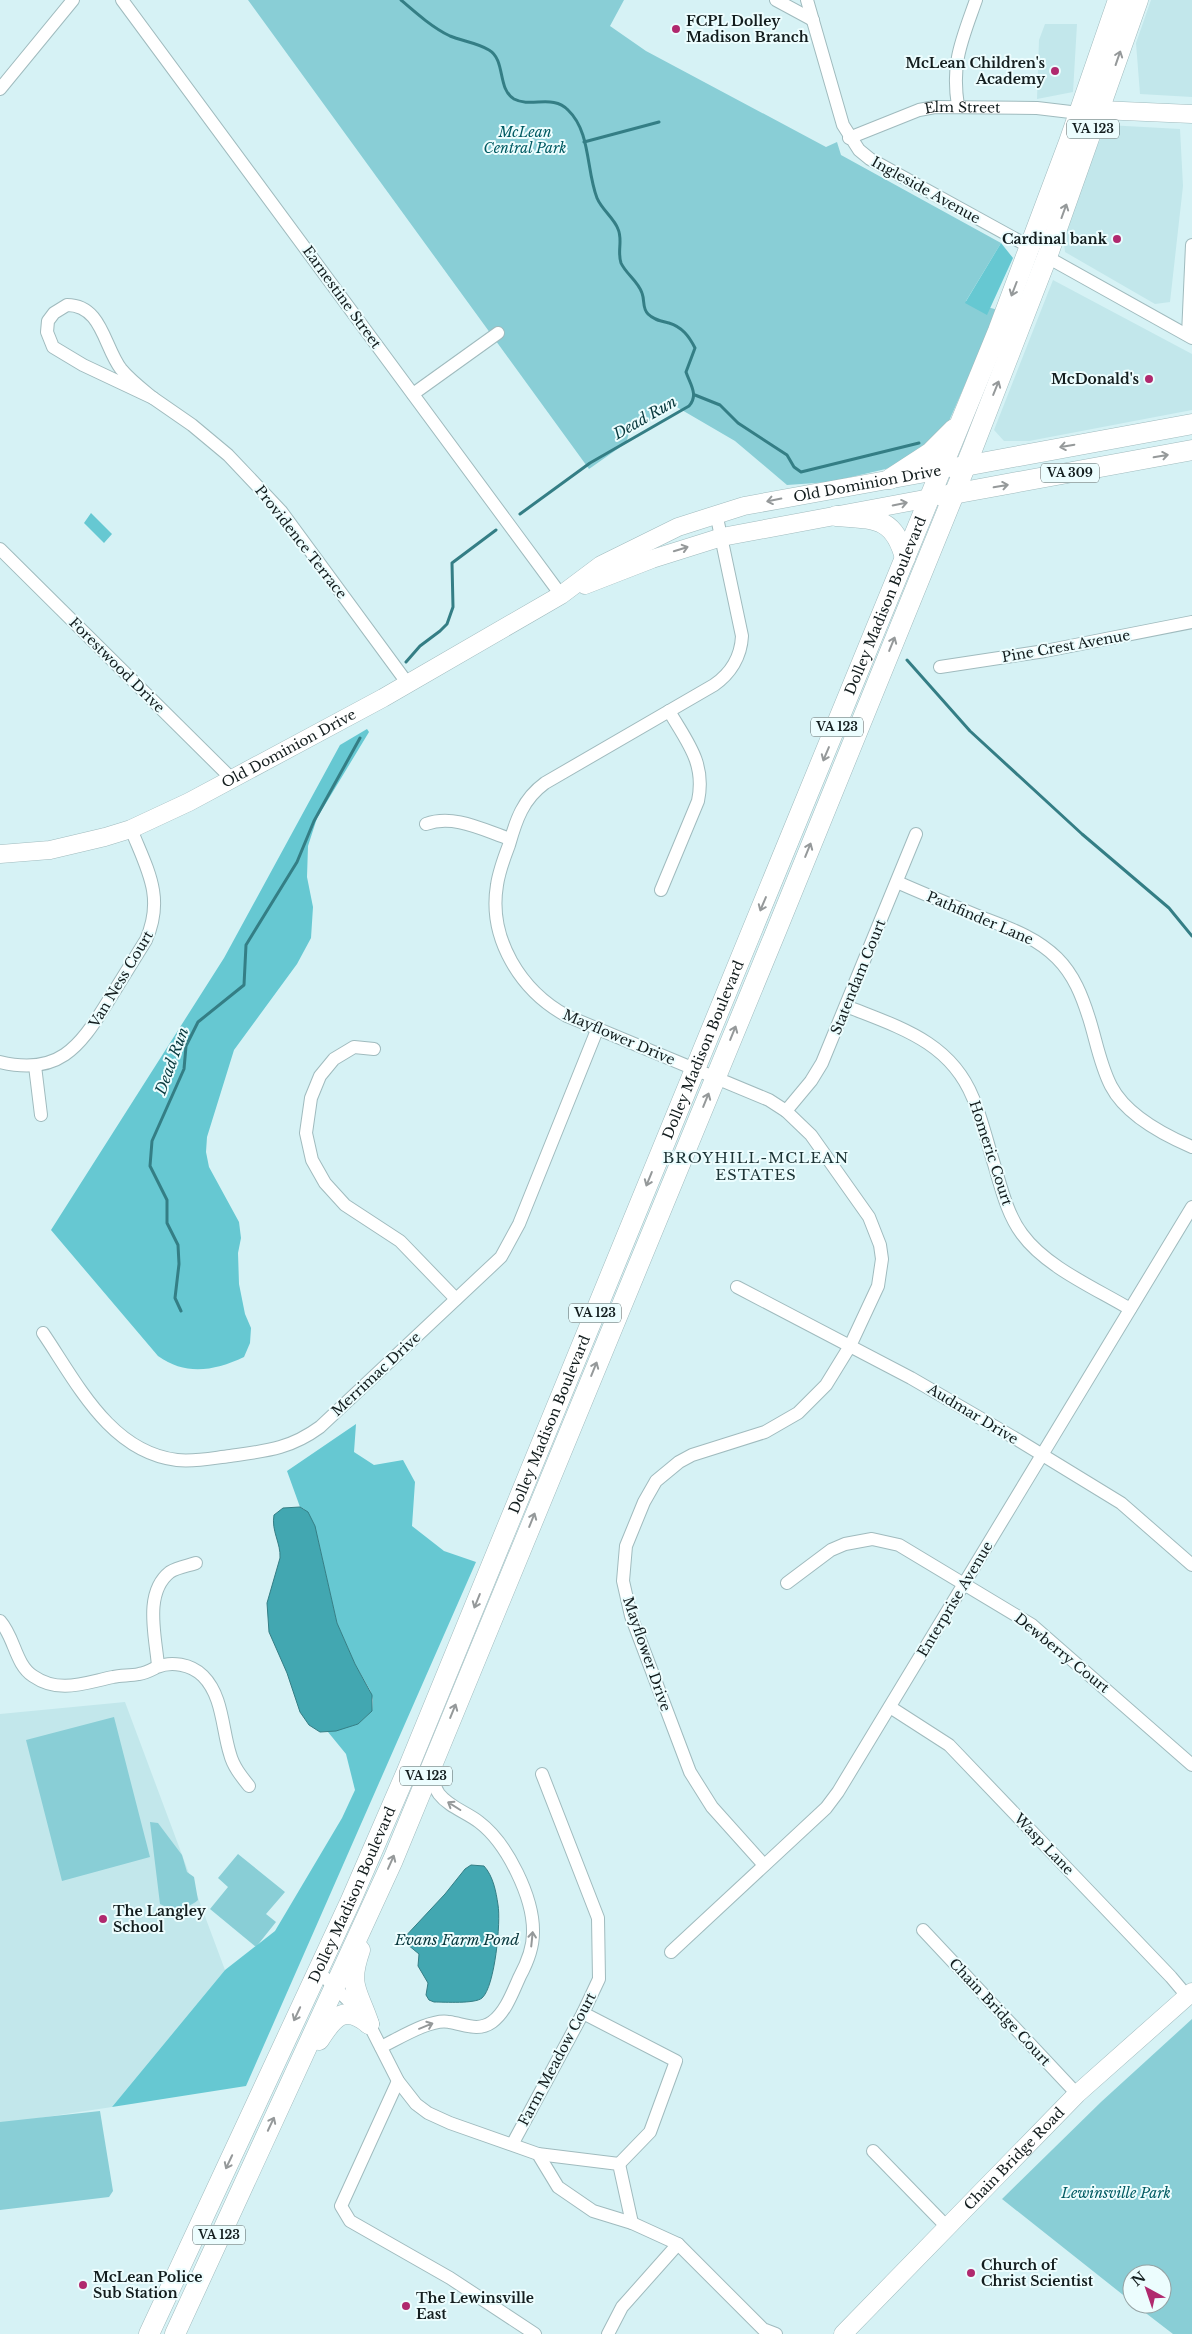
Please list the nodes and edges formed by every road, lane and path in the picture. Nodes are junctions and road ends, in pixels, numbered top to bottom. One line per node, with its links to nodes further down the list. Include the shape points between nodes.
1 (73, 0): 9 (street)
2 (122, 0): 22 (street, Earnestine Street)
3 (776, 0): 8 (street)
4 (808, 0): 8 (street, Ingleside Avenue)
5 (976, 0): 10 (street, via 955,69)
6 (1118, 0): 12 (main road, Dolley Madison Boulevard / VA 123)
7 (1138, 0): 11 (main road, Dolley Madison Boulevard / VA 123, one-way to 7)
8 (813, 20): 14 (street, Ingleside Avenue, via 838,112)
9 (0, 89)
10 (958, 106): 12 (street, Elm Street, via 1046,108); 14 (street, Elm Street, via 919,110)
11 (1100, 110): 13 (main road); 18 (main road, Dolley Madison Boulevard / VA 123, one-way to 11)
12 (1079, 114): 15 (main road, Dolley Madison Boulevard / VA 123)
13 (1192, 114)
14 (850, 138): 17 (street, Ingleside Avenue, via 870,159)
15 (1040, 221): 17 (main road, Dolley Madison Boulevard / VA 123); 18 (main road, via 1041,245)
16 (1192, 245): 21 (street)
17 (1030, 247): 19 (main road, via 1034,261); 24 (main road, Dolley Madison Boulevard / VA 123, one-way to 24)
18 (1047, 257): 19 (main road, Dolley Madison Boulevard / VA 123); 21 (street)
19 (1030, 300): 25 (main road, Dolley Madison Boulevard / VA 123, one-way to 19)
20 (498, 333): 22 (street)
21 (1190, 337)
22 (413, 394): 39 (street, Earnestine Street)
23 (153, 398): 23 (street, Providence Terrace, via 122,370 99,326 84,308 67,305 54,313 48,321 47,332 58,351); 42 (street, Providence Terrace, via 228,455 281,511)
24 (962, 420): 30 (main road, Dolley Madison Boulevard / VA 123); 31 (main road, via 930,453)
25 (983, 421): 28 (main road, via 989,444); 29 (main road, Dolley Madison Boulevard / VA 123)
26 (1192, 424): 28 (main road, Old Dominion Drive / VA 309, one-way to 28)
27 (1192, 450): 32 (main road, Old Dominion Drive / VA 309, one-way to 27)
28 (1004, 458): 29 (main road, Old Dominion Drive / VA 309)
29 (965, 466): 30 (main road, Old Dominion Drive / VA 309); 32 (main road, Dolley Madison Boulevard / VA 123)
30 (942, 470): 31 (main road, Old Dominion Drive); 33 (main road, Dolley Madison Boulevard / VA 123)
31 (890, 479): 34 (main road, Old Dominion Drive, one-way to 34)
32 (953, 494): 33 (main road, Old Dominion Drive / VA 309); 58 (main road, Dolley Madison Boulevard / VA 123, one-way to 32)
33 (930, 498): 35 (main road, Old Dominion Drive, one-way to 33); 38 (main road, Dolley Madison Boulevard / VA 123)
34 (716, 513): 36 (street, Mayflower Drive); 39 (main road, Old Dominion Drive, via 678,526 625,552 601,565)
35 (836, 516): 36 (main road, Old Dominion Drive); 38 (main road, via 873,519 887,524 900,540)
36 (722, 538): 39 (main road, Old Dominion Drive, one-way to 36, via 635,565); 43 (street, Mayflower Drive, via 741,629 740,650 735,663 720,681)
37 (0, 549): 44 (street, Forestwood Drive)
38 (905, 558): 57 (main road, Dolley Madison Boulevard / VA 123, one-way to 57)
39 (560, 596): 42 (main road, Old Dominion Drive)
40 (1192, 622): 41 (street, Pine Crest Avenue, via 1045,651)
41 (940, 667)
42 (408, 684): 44 (main road, Old Dominion Drive)
43 (669, 712): 48 (street, Mayflower Drive, via 538,788 523,806); 51 (street, via 698,762 701,788)
44 (233, 780): 46 (main road, Old Dominion Drive)
45 (426, 824): 48 (street, via 456,821)
46 (131, 829): 49 (main road, Old Dominion Drive, via 50,850); 56 (street, Van Ness Court, via 154,884 152,927 84,1040 62,1057)
47 (916, 834): 50 (street, Statendam Court)
48 (510, 840): 53 (street, Mayflower Drive, via 496,897 499,928 508,956 538,997 557,1011)
49 (0, 854)
50 (897, 882): 52 (street, Statendam Court); 61 (street, Pathfinder Lane, via 1022,934 1046,948 1071,976 1082,997 1116,1096 1150,1124)
51 (662, 890)
52 (846, 1006): 59 (street, Statendam Court, via 822,1063); 65 (street, Homeric Court, via 915,1034 944,1055 974,1099 1006,1202 1021,1233 1047,1259)
53 (597, 1030): 57 (street, Mayflower Drive); 64 (street, Merrimac Drive, via 508,1246 501,1257)
54 (374, 1049): 64 (street, via 354,1047 334,1059 320,1076 311,1098 306,1133 312,1160 325,1183 345,1205 400,1241)
55 (0, 1062): 56 (street, Van Ness Court)
56 (34, 1066): 60 (street)
57 (694, 1070): 58 (street, Mayflower Drive); 84 (main road, Dolley Madison Boulevard / VA 123, one-way to 84, via 407,1771)
58 (715, 1078): 59 (street, Mayflower Drive, via 770,1100); 76 (main road, Dolley Madison Boulevard / VA 123, one-way to 58)
59 (786, 1111): 67 (street, Mayflower Drive, via 810,1135 853,1193 869,1217 880,1245 882,1259 878,1286)
60 (41, 1115)
61 (1192, 1147)
62 (1192, 1207): 65 (street, Enterprise Avenue)
63 (737, 1287): 67 (street, Audmar Drive)
64 (456, 1299): 66 (street, Merrimac Drive, via 306,1437 272,1451 195,1460 177,1460 146,1451 115,1432)
65 (1130, 1309): 68 (street, Enterprise Avenue)
66 (43, 1333)
67 (850, 1346): 68 (street, Audmar Drive, via 912,1378); 80 (street, Mayflower Drive, via 826,1385 798,1413 765,1432 692,1455 666,1471 644,1502 626,1546 623,1564 631,1616 690,1772 712,1807)
68 (1042, 1456): 70 (street, Audmar Drive, via 1121,1503); 72 (street, Enterprise Avenue)
69 (196, 1564): 74 (street, via 170,1572 158,1589 154,1608)
70 (1192, 1565)
71 (787, 1583): 72 (street, Dewberry Court, via 831,1550 858,1540 872,1539 899,1545)
72 (965, 1583): 75 (street, Enterprise Avenue); 77 (street, Dewberry Court, via 1032,1625)
73 (0, 1622): 74 (street, via 8,1631 23,1666 37,1679 55,1687 66,1688 138,1674)
74 (158, 1666): 79 (street, via 188,1666 204,1677 221,1712 232,1760)
75 (890, 1707): 80 (street, Enterprise Avenue, via 826,1808); 86 (street, Wasp Lane, via 949,1745)
76 (438, 1749): 81 (main road, Dolley Madison Boulevard / VA 123, one-way to 76); 89 (street, one-way to 76, via 440,2022 470,2027 482,2027 492,2022 501,2013 528,1962 532,1946 530,1912 506,1852 479,1822 437,1792)
77 (1192, 1765)
78 (542, 1774): 87 (street, Farm Meadow Court, via 598,1918 599,1979)
79 (249, 1786)
80 (764, 1865): 83 (street, Enterprise Avenue)
81 (382, 1883): 85 (main road, Dolley Madison Boulevard / VA 123); 88 (main road, via 353,1969 355,1988)
82 (923, 1930): 91 (street, Chain Bridge Court)
83 (671, 1952)
84 (317, 1970): 85 (street); 101 (main road, Dolley Madison Boulevard / VA 123, one-way to 101)
85 (334, 1985): 88 (street); 92 (main road, Dolley Madison Boulevard / VA 123)
86 (1189, 1994): 91 (main road, Chain Bridge Road)
87 (583, 2013): 93 (street, Farm Meadow Court); 96 (street, via 676,2061 650,2132)
88 (369, 2024): 89 (street); 92 (main road, via 350,2013 331,2022)
89 (381, 2047): 90 (street)
90 (398, 2081): 93 (street, via 406,2094 428,2113); 103 (street, via 341,2206 350,2221 450,2278)
91 (1076, 2094): 98 (main road, Chain Bridge Road)
92 (284, 2095): 102 (main road, Dolley Madison Boulevard / VA 123, one-way to 92)
93 (512, 2144): 95 (street)
94 (873, 2151): 98 (street)
95 (538, 2154): 96 (street); 97 (street, via 558,2187 593,2211)
96 (619, 2164): 97 (street)
97 (632, 2223): 99 (street)
98 (947, 2227): 106 (main road, Chain Bridge Road)
99 (678, 2244): 100 (street); 104 (street, via 622,2307)
100 (763, 2332): 105 (street)
101 (149, 2334)
102 (175, 2334)
103 (535, 2334)
104 (608, 2334)
105 (776, 2334)
106 (843, 2334)

